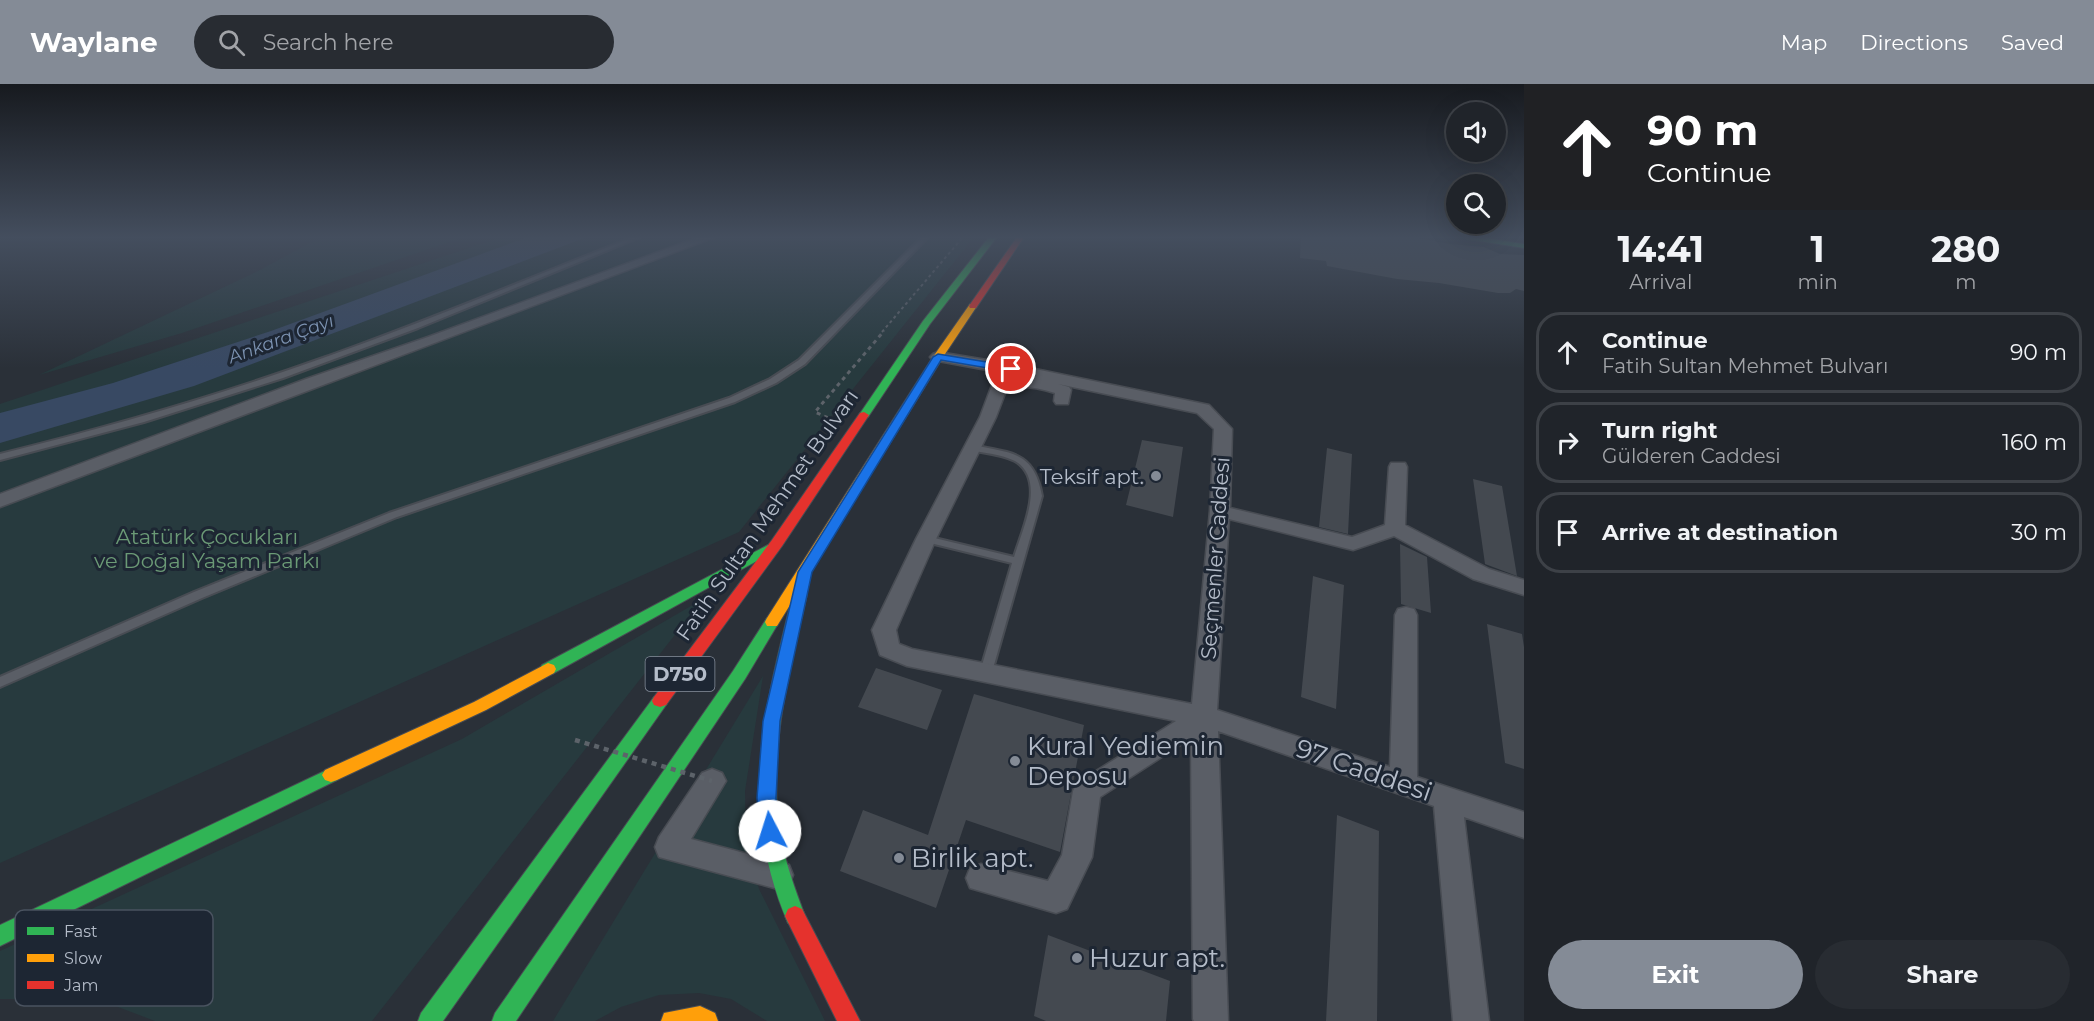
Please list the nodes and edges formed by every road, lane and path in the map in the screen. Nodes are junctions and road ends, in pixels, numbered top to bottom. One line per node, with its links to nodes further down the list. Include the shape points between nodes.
1 (527, 281): 11 (lane, via 280,376 82,437)
2 (592, 281): 13 (street)
3 (882, 281): 23 (lane, via 802,362 732,400 393,515)
4 (926, 281): 9 (path)
5 (959, 281): 17 (main road, Fatih Sultan Mehmet Bulvarı / D750)
6 (990, 281): 7 (main road, D750)
7 (938, 357): 14 (street, Seçmenler Caddesi, via 1203,409 1223,429); 19 (main road, D750)
8 (1062, 401): 10 (street, via 1063,390 1048,385 1011,381 1000,386)
9 (815, 412)
10 (972, 448): 16 (street); 18 (lane, via 1016,458 1029,467 1035,481 1036,496)
11 (0, 457)
12 (1398, 467): 15 (street)
13 (0, 501)
14 (1220, 511): 15 (street, via 1353,544); 24 (street, Seçmenler Caddesi)
15 (1395, 528): 20 (street, via 1480,574)
16 (926, 539): 18 (lane); 22 (street, 97 Caddesi, via 884,630 888,648 907,657)
17 (777, 543): 32 (main road, via 480,706); 36 (main road, Fatih Sultan Mehmet Bulvarı / D750)
18 (1017, 561): 22 (lane)
19 (805, 572): 30 (main road, via 771,721 767,798); 37 (main road, D750, via 638,826)
20 (1523, 589)
21 (1406, 615): 27 (street)
22 (986, 672): 24 (street, 97 Caddesi)
23 (0, 682)
24 (1204, 716): 27 (street, 97 Caddesi); 31 (street, via 1087,791 1077,857 1056,898); 35 (street, Seçmenler Caddesi)
25 (574, 740): 26 (path, bridge)
26 (712, 781): 30 (street, via 670,847)
27 (1403, 783): 28 (street, 97 Caddesi)
28 (1447, 798): 29 (street, 97 Caddesi); 41 (street)
29 (1524, 825)
30 (779, 875): 40 (main road)
31 (981, 878)
32 (53, 910)
33 (15, 929): 34 (main road)
34 (0, 936)
35 (1211, 1019)
36 (429, 1021)
37 (503, 1021)
38 (672, 1021): 39 (main road, via 700,1017)
39 (707, 1021)
40 (849, 1021)
41 (1471, 1021)

